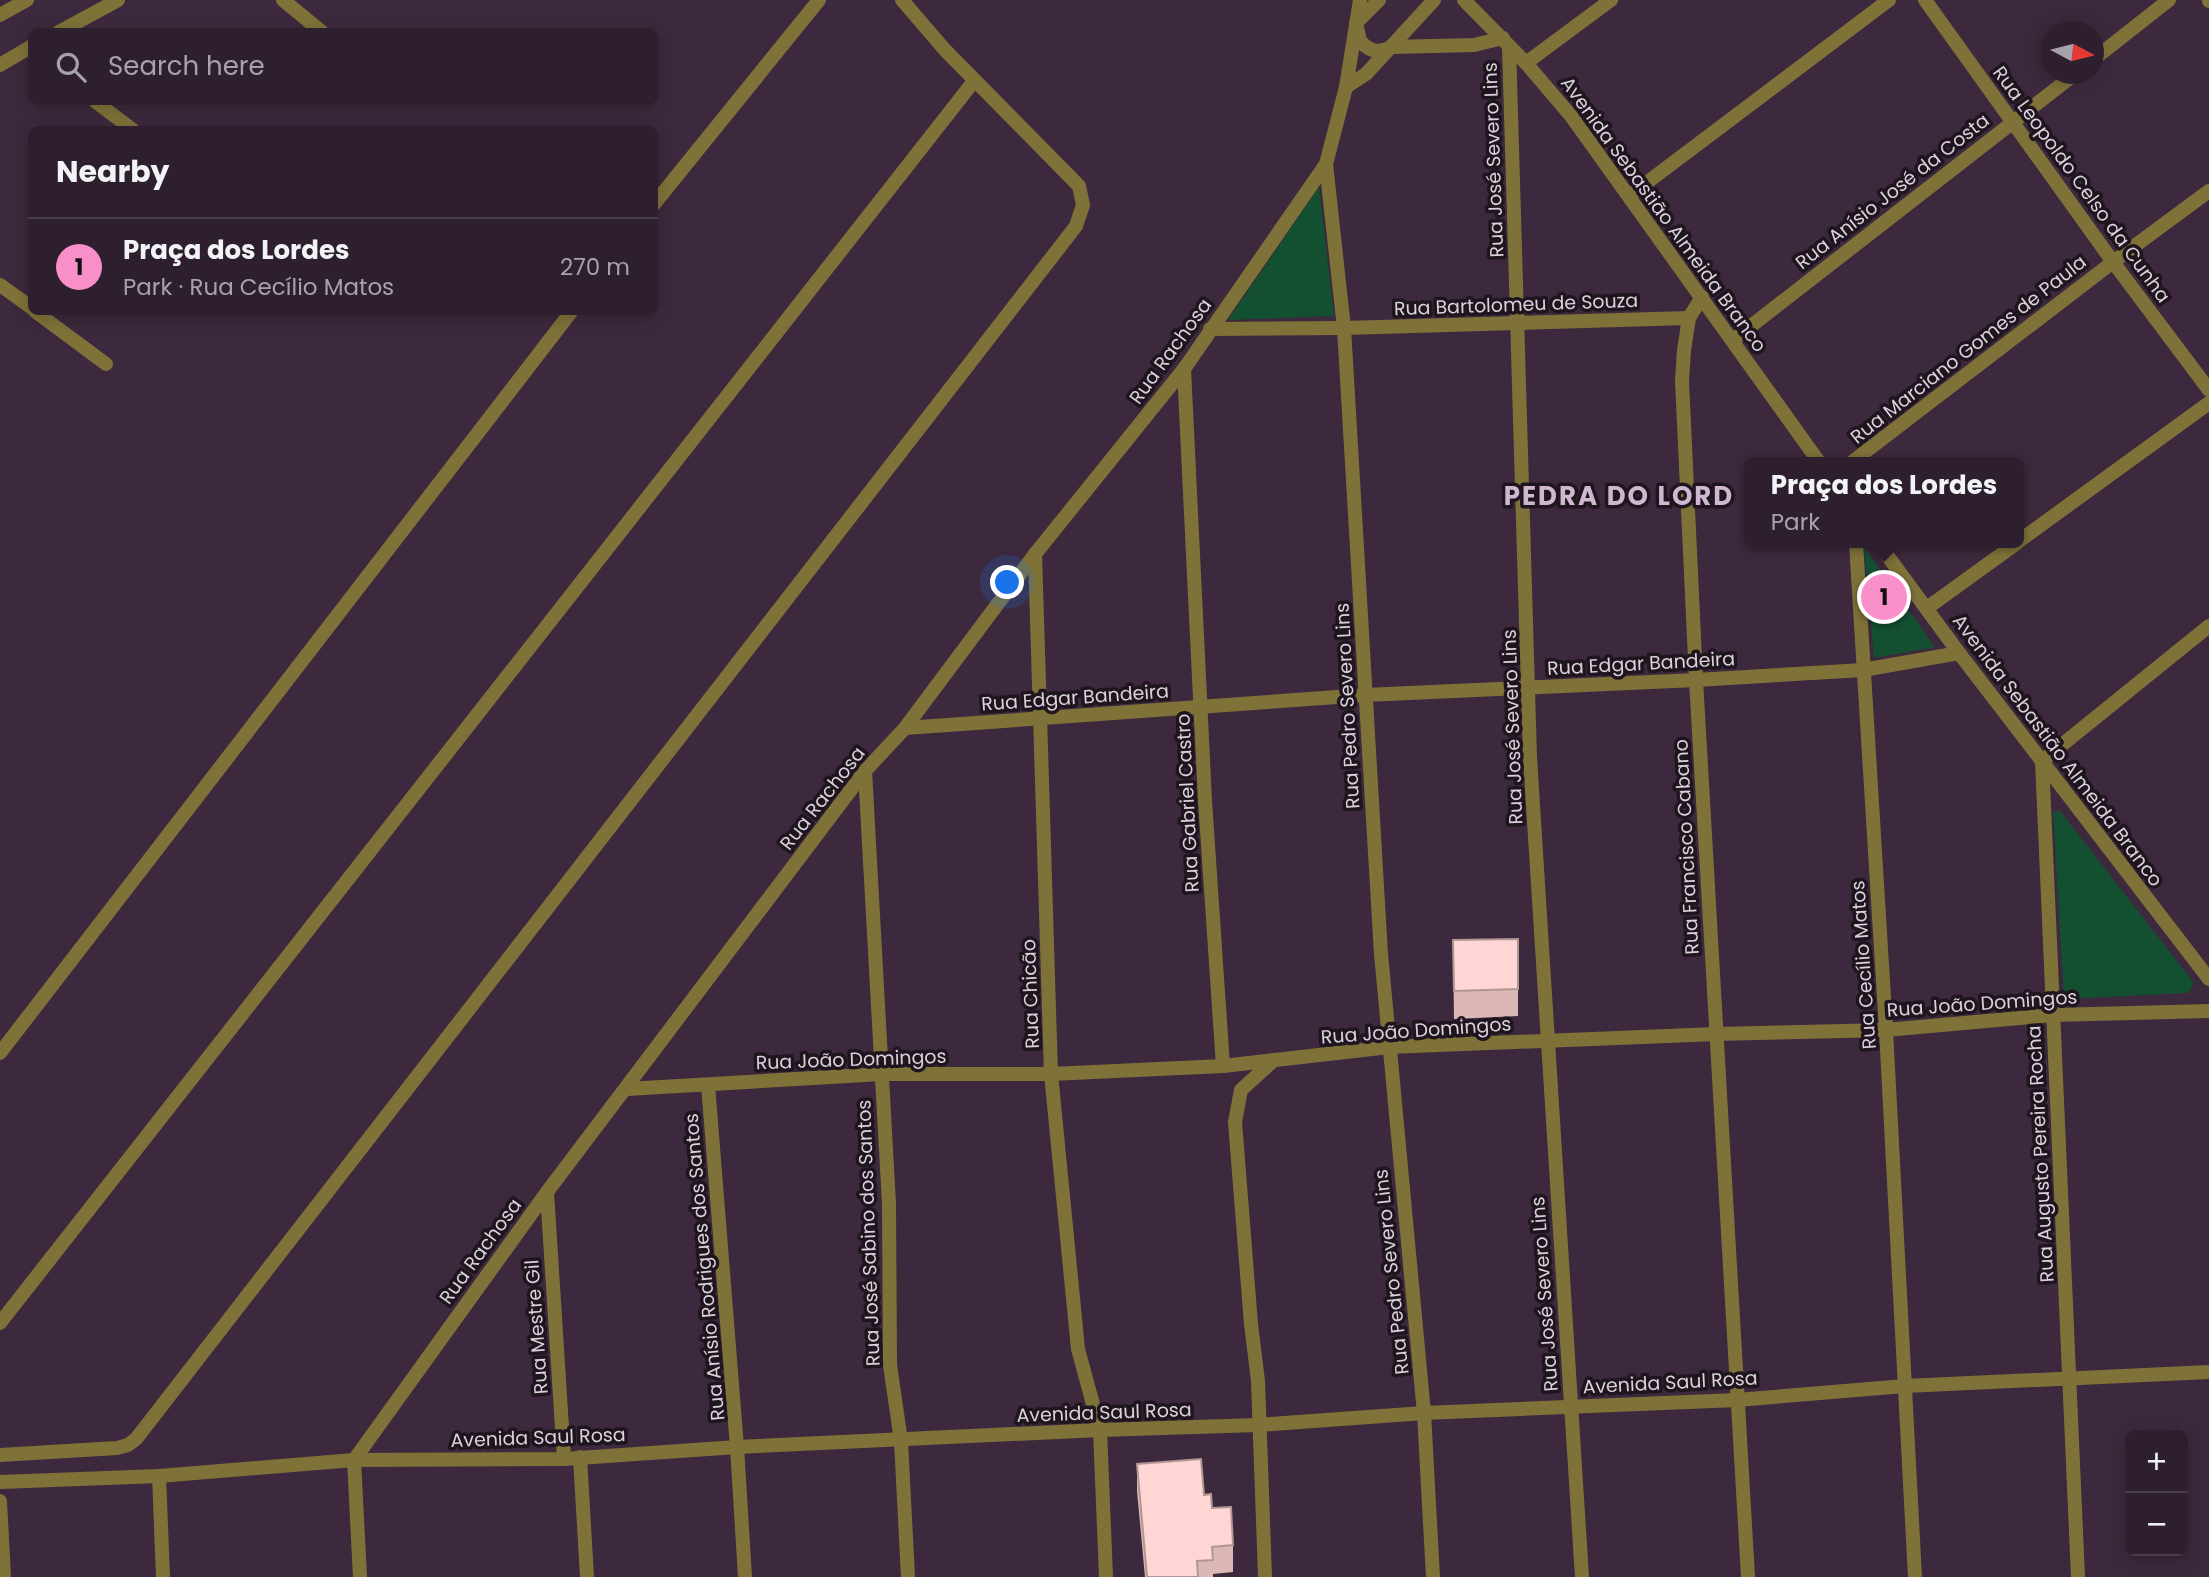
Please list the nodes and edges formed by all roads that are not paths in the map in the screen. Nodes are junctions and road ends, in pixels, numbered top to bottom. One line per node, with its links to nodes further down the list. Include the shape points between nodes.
1 (27, 0): 14 (street)
2 (283, 0): 17 (street)
3 (819, 0): 33 (street)
4 (902, 0): 24 (street)
5 (1360, 0): 15 (street, Rua Pedro Severo Lins)
6 (1378, 0): 15 (street)
7 (1434, 0): 19 (street)
8 (1464, 0): 18 (street, Avenida Sebastião Almeida Branco)
9 (1611, 0): 22 (street)
10 (1889, 0): 32 (street)
11 (1925, 0): 28 (street, Rua Leopoldo Celso da Cunha)
12 (2169, 0): 21 (street)
13 (110, 2): 16 (street)
14 (0, 15)
15 (1356, 23): 19 (street, via 1367,47 1378,52); 26 (street, Rua Pedro Severo Lins)
16 (67, 28)
17 (317, 28)
18 (1506, 42): 19 (street); 22 (street, Avenida Sebastião Almeida Branco); 41 (street, Rua José Severo Lins)
19 (1391, 47): 26 (street, via 1366,74)
20 (28, 50): 23 (street)
21 (2104, 51)
22 (1526, 63): 32 (street, Avenida Sebastião Almeida Branco)
23 (0, 65)
24 (974, 80): 83 (street); 94 (street, via 1079,187 1083,205 1073,231 136,1439 117,1448)
25 (2062, 84): 28 (street, Rua Anísio José da Costa)
26 (1346, 87): 30 (street, Rua Pedro Severo Lins)
27 (100, 105): 29 (street)
28 (2012, 123): 34 (street, Rua Leopoldo Celso da Cunha); 44 (street, Rua Anísio José da Costa)
29 (128, 126)
30 (1326, 164): 42 (street, Rua Pedro Severo Lins); 43 (street, Rua Rachosa)
31 (2209, 191): 34 (street, Rua Marciano Gomes de Paula)
32 (1629, 196): 36 (street, Avenida Sebastião Almeida Branco)
33 (658, 199)
34 (2113, 261): 47 (street, Rua Leopoldo Celso da Cunha); 50 (street, Rua Marciano Gomes de Paula)
35 (0, 285): 37 (street)
36 (1702, 297): 40 (street, Rua Francisco Cabano); 44 (street, Avenida Sebastião Almeida Branco)
37 (28, 306)
38 (41, 315): 45 (street)
39 (570, 315): 75 (street)
40 (1689, 318): 41 (street, Rua Bartolomeu de Souza); 60 (street, Rua Francisco Cabano, via 1682,381)
41 (1517, 323): 42 (street, Rua Bartolomeu de Souza); 61 (street, Rua José Severo Lins)
42 (1344, 328): 43 (street, Rua Bartolomeu de Souza); 62 (street, Rua Pedro Severo Lins)
43 (1210, 329): 46 (street, Rua Rachosa)
44 (1733, 340): 49 (street, Avenida Sebastião Almeida Branco)
45 (106, 364)
46 (1184, 369): 55 (street, Rua Rachosa); 63 (street, Rua Gabriel Castro)
47 (2209, 390)
48 (2209, 403): 51 (street)
49 (1815, 457)
50 (1858, 457)
51 (2024, 538)
52 (1856, 548): 59 (street, Rua Cecílio Matos)
53 (1882, 548): 56 (street, Avenida Sebastião Almeida Branco)
54 (2010, 548): 56 (street)
55 (1035, 554): 64 (street, Rua Chicão); 65 (street, Rua Rachosa)
56 (1927, 608): 58 (street, Avenida Sebastião Almeida Branco)
57 (2209, 626): 66 (street)
58 (1959, 653): 59 (street, Rua Edgar Bandeira); 66 (street, Avenida Sebastião Almeida Branco)
59 (1863, 670): 60 (street, Rua Edgar Bandeira); 71 (street, Rua Cecílio Matos)
60 (1696, 680): 61 (street, Rua Edgar Bandeira); 72 (street, Rua Francisco Cabano)
61 (1530, 688): 62 (street, Rua Edgar Bandeira); 73 (street, Rua José Severo Lins, via 1530,758)
62 (1365, 695): 63 (street, Rua Edgar Bandeira); 74 (street, Rua Pedro Severo Lins)
63 (1200, 708): 64 (street, Rua Edgar Bandeira); 77 (street, Rua Gabriel Castro)
64 (1041, 718): 65 (street, Rua Edgar Bandeira); 79 (street, Rua Chicão)
65 (905, 729): 67 (street, Rua Rachosa)
66 (2042, 761): 68 (street, Avenida Sebastião Almeida Branco); 70 (street, Rua Augusto Pereira Rocha)
67 (864, 771): 78 (street, Rua José Sabino dos Santos); 81 (street, Rua Rachosa)
68 (2209, 979)
69 (2209, 1011): 70 (street, Rua João Domingos)
70 (2053, 1015): 71 (street, Rua João Domingos); 85 (street, Rua Augusto Pereira Rocha)
71 (1886, 1030): 72 (street, Rua João Domingos); 86 (street, Rua Cecílio Matos)
72 (1716, 1034): 73 (street, Rua João Domingos); 87 (street, Rua Francisco Cabano)
73 (1548, 1041): 74 (street, Rua João Domingos); 88 (street, Rua José Severo Lins)
74 (1389, 1047): 76 (street, Rua João Domingos); 89 (street, Rua Pedro Severo Lins)
75 (0, 1053)
76 (1274, 1060): 77 (street, Rua João Domingos); 90 (street, via 1241,1090 1234,1122)
77 (1223, 1066): 79 (street, Rua João Domingos)
78 (882, 1074): 79 (street, Rua João Domingos); 80 (street, Rua João Domingos); 92 (street, Rua José Sabino dos Santos, via 890,1365)
79 (1051, 1074): 91 (street, Rua Chicão, via 1078,1349)
80 (708, 1085): 81 (street, Rua João Domingos); 93 (street, Rua Anísio Rodrigues dos Santos)
81 (626, 1088): 82 (street, Rua Rachosa)
82 (547, 1192): 96 (street, Rua Mestre Gil); 97 (street, Rua Rachosa)
83 (0, 1322)
84 (2209, 1372): 85 (street, Avenida Saul Rosa)
85 (2069, 1378): 86 (street, Avenida Saul Rosa); 113 (street, Rua Augusto Pereira Rocha)
86 (1905, 1386): 87 (street, Avenida Saul Rosa); 112 (street, Rua Cecílio Matos)
87 (1737, 1400): 88 (street, Avenida Saul Rosa); 111 (street, Rua Francisco Cabano)
88 (1570, 1406): 89 (street, Avenida Saul Rosa); 110 (street, Rua José Severo Lins)
89 (1424, 1413): 90 (street, Avenida Saul Rosa); 109 (street, Rua Pedro Severo Lins)
90 (1258, 1425): 91 (street, Avenida Saul Rosa); 108 (street)
91 (1100, 1430): 92 (street, Avenida Saul Rosa); 107 (street, Rua Chicão)
92 (901, 1441): 93 (street, Avenida Saul Rosa); 106 (street, Rua José Sabino dos Santos)
93 (737, 1447): 95 (street, Avenida Saul Rosa); 105 (street, Rua Anísio Rodrigues dos Santos)
94 (0, 1455)
95 (580, 1457): 96 (street, Avenida Saul Rosa); 104 (street)
96 (564, 1459): 97 (street, Avenida Saul Rosa)
97 (354, 1460): 98 (street, Avenida Saul Rosa); 103 (street)
98 (159, 1476): 99 (street, Avenida Saul Rosa); 102 (street)
99 (0, 1482)
100 (0, 1501): 101 (street)
101 (4, 1577)
102 (163, 1577)
103 (360, 1577)
104 (587, 1577)
105 (745, 1577)
106 (908, 1577)
107 (1106, 1577)
108 (1265, 1577)
109 (1433, 1577)
110 (1582, 1577)
111 (1748, 1577)
112 (1915, 1577)
113 (2078, 1577)

